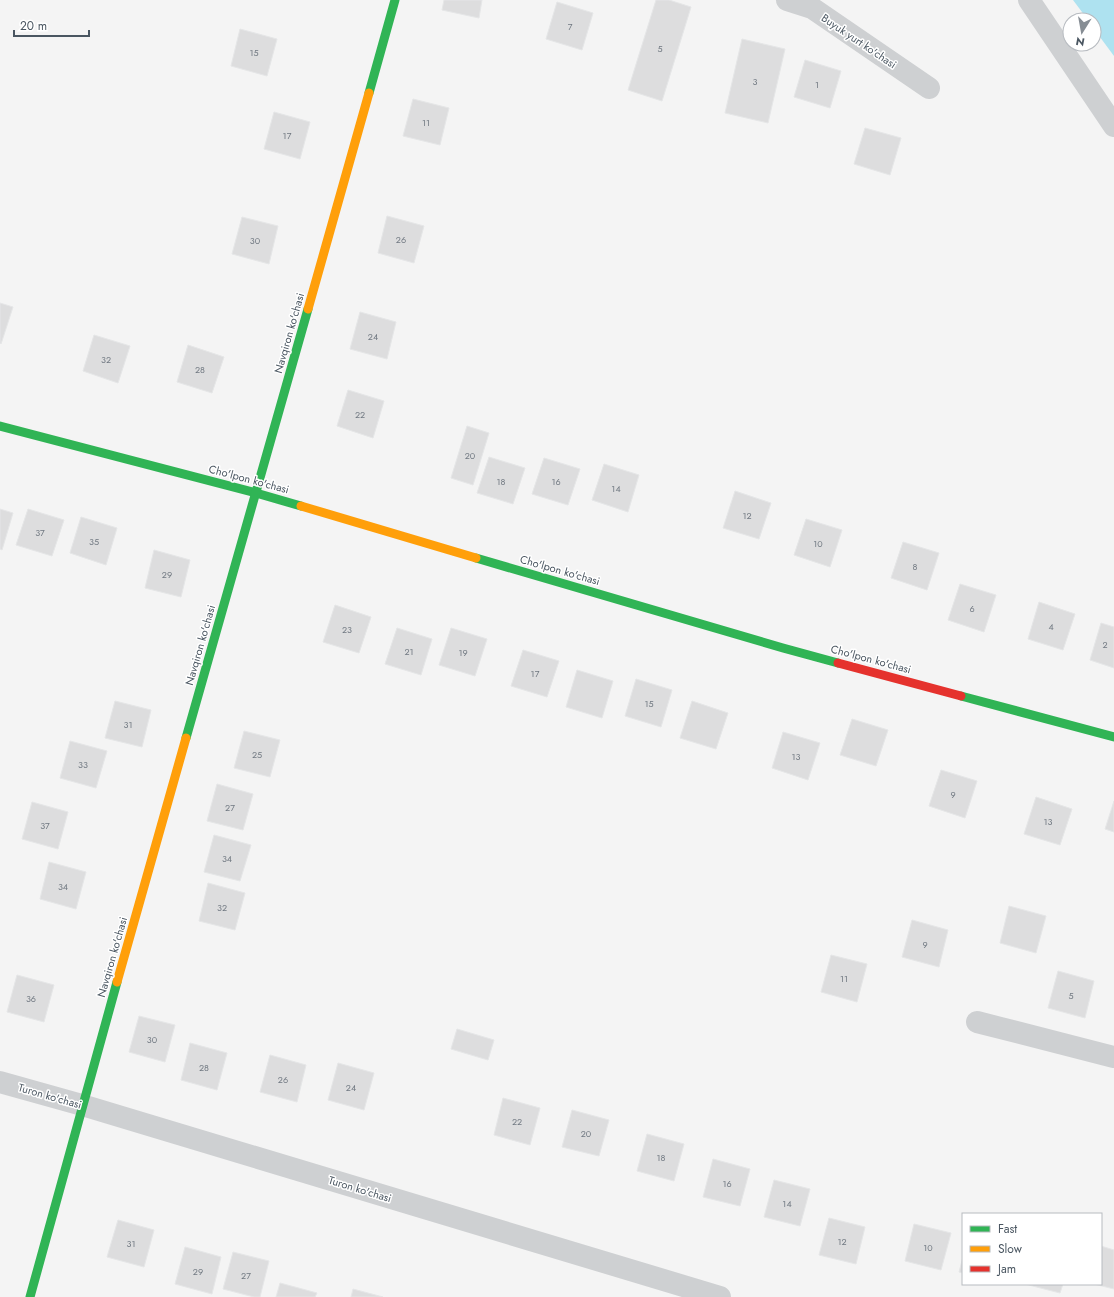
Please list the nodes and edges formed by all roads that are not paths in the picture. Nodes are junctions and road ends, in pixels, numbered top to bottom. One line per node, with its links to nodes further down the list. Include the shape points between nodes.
1 (395, 0): 7 (street, Navqiron ko'chasi)
2 (787, 0): 4 (street, Buyuk yurt ko'chasi, via 812,8)
3 (1028, 0): 5 (street)
4 (929, 88)
5 (1114, 126)
6 (0, 426): 7 (street, Cho'lpon ko'chasi)
7 (256, 493): 8 (street, Cho'lpon ko'chasi, via 783,648); 12 (street, Navqiron ko'chasi)
8 (1114, 737)
9 (978, 1022): 10 (street)
10 (1114, 1056)
11 (0, 1082): 12 (street, Turon ko'chasi)
12 (82, 1105): 13 (street, Navqiron ko'chasi); 14 (street, Turon ko'chasi)
13 (30, 1297)
14 (720, 1297)

